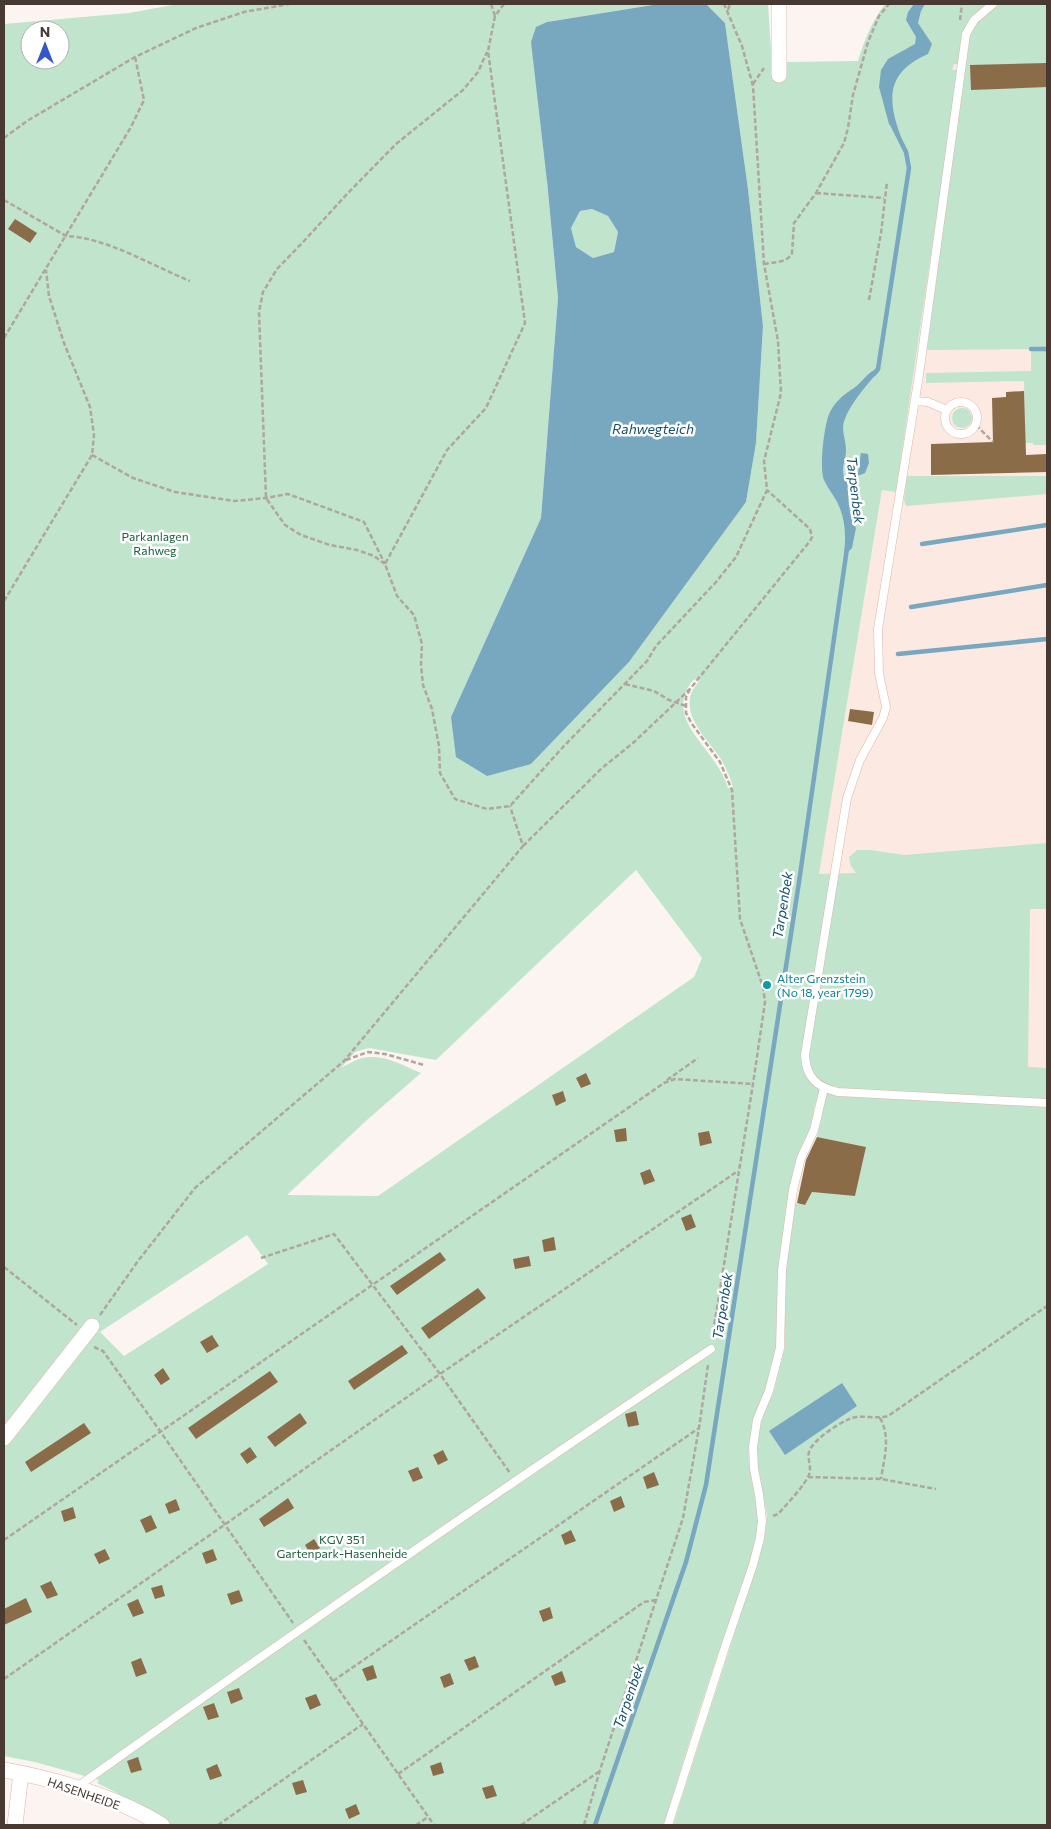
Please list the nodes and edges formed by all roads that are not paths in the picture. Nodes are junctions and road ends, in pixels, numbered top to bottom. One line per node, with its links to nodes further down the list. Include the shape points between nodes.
1 (779, 4): 3 (street)
2 (993, 4): 4 (lane, via 974,20 966,34)
3 (780, 75)
4 (915, 401): 5 (lane, via 928,402); 6 (lane, via 878,629 879,673 886,707 860,760 847,798 807,1039 808,1073)
5 (947, 410): 5 (lane, via 946,424 954,432 965,434 976,425 977,412 969,403 958,402)
6 (824, 1088): 7 (lane, via 838,1092); 16 (lane, via 814,1130 801,1158 793,1190 782,1270 780,1348 774,1376 757,1420 752,1447 762,1521 760,1538)
7 (1047, 1103)
8 (87, 1334): 10 (street)
9 (711, 1349): 13 (lane, via 515,1480)
10 (4, 1438)
11 (4, 1770): 12 (street, HASENHEIDE)
12 (21, 1773): 13 (street, HASENHEIDE); 14 (street)
13 (76, 1787): 15 (street, HASENHEIDE, via 145,1814)
14 (15, 1825)
15 (162, 1825)
16 (668, 1825)

